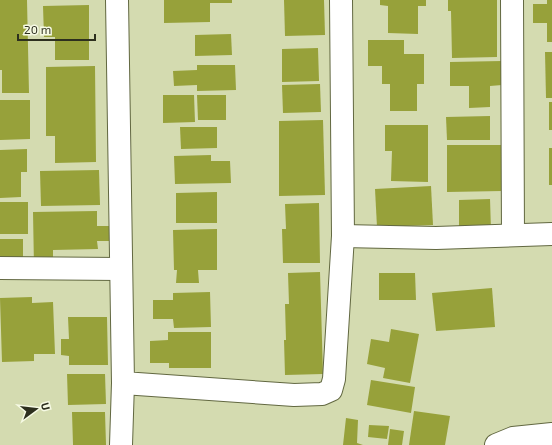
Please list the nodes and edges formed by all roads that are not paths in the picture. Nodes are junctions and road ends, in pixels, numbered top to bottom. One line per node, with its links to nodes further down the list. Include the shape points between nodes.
1 (117, 0): 8 (street)
2 (341, 0): 6 (street)
3 (512, 0): 5 (street)
4 (552, 234): 5 (street)
5 (513, 235): 6 (street, via 436,238)
6 (343, 236): 9 (street, via 334,379 331,390 322,394 294,395)
7 (0, 268): 8 (street)
8 (120, 269): 9 (street)
9 (122, 383): 11 (street)
10 (552, 434): 12 (street, via 513,438)
11 (122, 445)
12 (496, 445)

